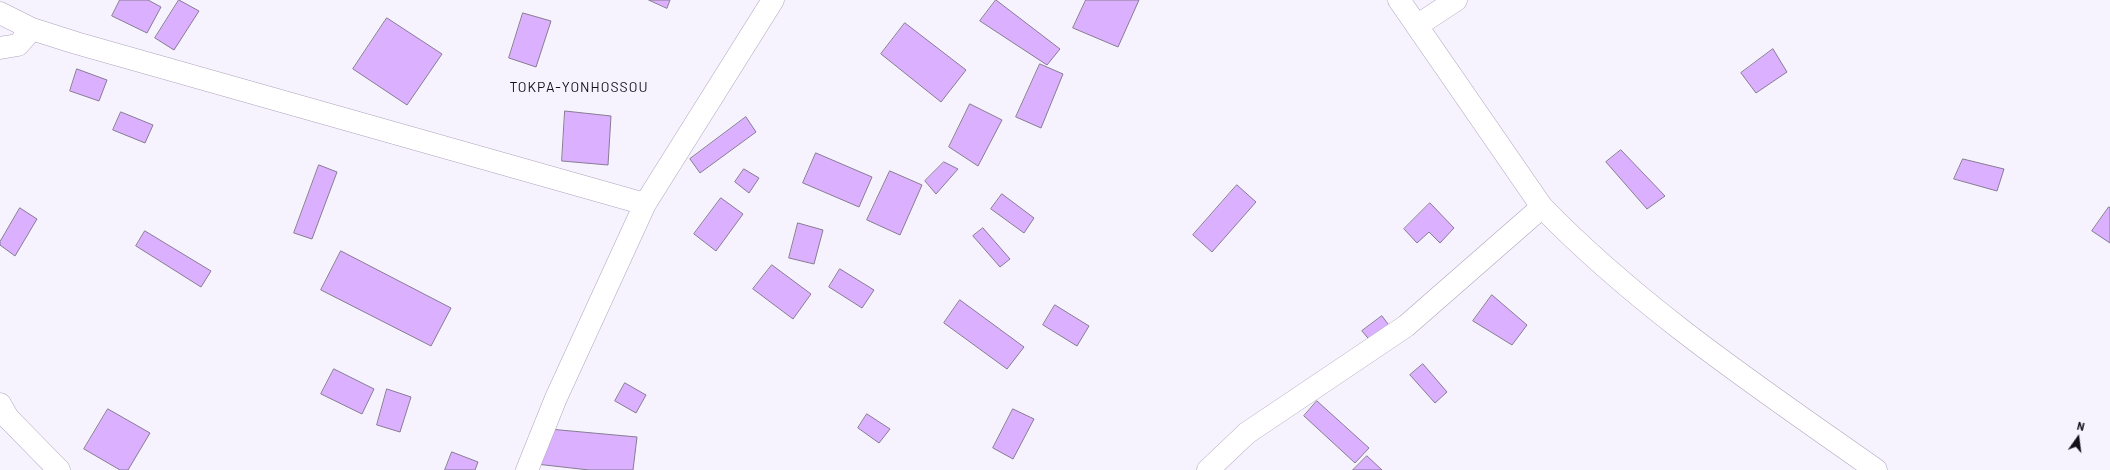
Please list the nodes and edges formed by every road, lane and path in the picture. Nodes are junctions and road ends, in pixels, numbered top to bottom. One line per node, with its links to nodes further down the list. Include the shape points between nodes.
1 (773, 0): 8 (street)
2 (1399, 0): 5 (street)
3 (1456, 0): 5 (street)
4 (0, 12): 6 (street)
5 (1418, 25): 9 (street)
6 (32, 29): 7 (street, via 18,45); 8 (street)
7 (0, 48)
8 (645, 204): 12 (street, via 556,398)
9 (1542, 207): 13 (street, via 1406,326 1247,433); 14 (street, via 1609,272 1698,344)
10 (0, 404): 11 (street, via 8,418)
11 (59, 470)
12 (527, 470)
13 (1208, 470)
14 (1876, 470)

